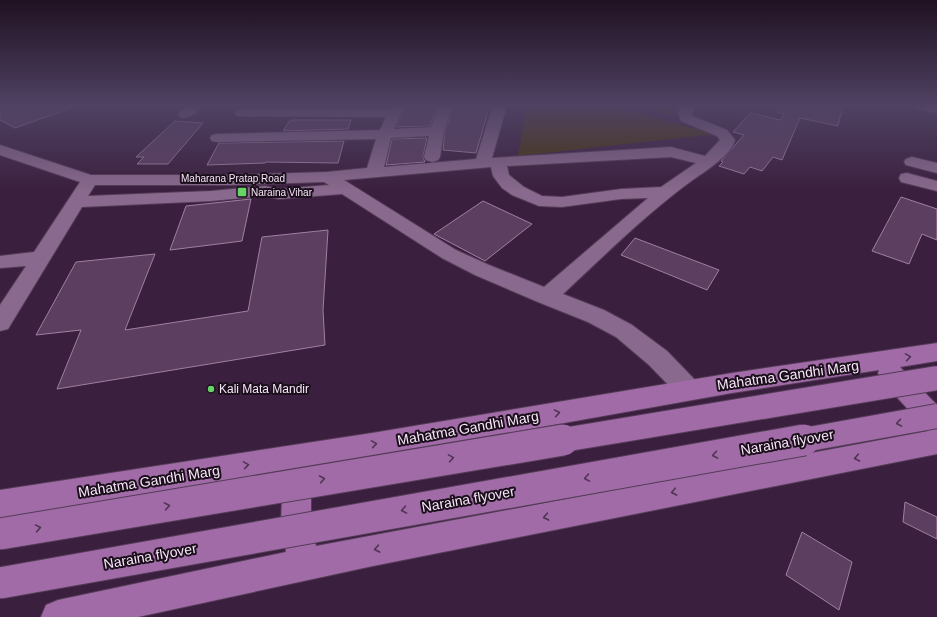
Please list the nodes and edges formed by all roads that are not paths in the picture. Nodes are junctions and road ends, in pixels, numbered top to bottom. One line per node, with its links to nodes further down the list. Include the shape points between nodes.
1 (221, 134): 2 (street, via 217,138)
2 (385, 134): 3 (street); 13 (street)
3 (389, 134)
4 (436, 134): 8 (street)
5 (495, 134): 9 (street)
6 (723, 134): 10 (street, via 728,140 727,144)
7 (0, 150): 16 (street, Maharana Pratap Road)
8 (432, 157)
9 (490, 162): 10 (street, Maharana Pratap Road, via 671,152 687,154); 13 (street, Maharana Pratap Road); 19 (street, via 518,192 539,201 562,202 621,194)
10 (708, 162): 19 (street)
11 (912, 162): 12 (street)
12 (937, 168)
13 (374, 173): 14 (street, Maharana Pratap Road)
14 (326, 177): 16 (street, Maharana Pratap Road); 18 (street)
15 (907, 178): 17 (street)
16 (90, 180): 20 (street)
17 (937, 186)
18 (345, 188): 20 (street, via 301,193 279,194 264,191); 23 (street, via 449,254)
19 (665, 192): 23 (street)
20 (76, 202): 21 (street)
21 (41, 258): 22 (street); 24 (street)
22 (0, 262)
23 (546, 297): 28 (street, via 596,316 624,331 658,358)
24 (0, 323)
25 (937, 352): 26 (main road, Mahatma Gandhi Marg, one-way to 25)
26 (879, 362): 28 (main road, Mahatma Gandhi Marg); 30 (main road)
27 (937, 378): 34 (main road, one-way to 27, bridge)
28 (690, 390): 32 (main road, Mahatma Gandhi Marg, one-way to 28)
29 (937, 416): 36 (main road, Naraina flyover, one-way to 36, bridge)
30 (937, 423)
31 (937, 442): 35 (main road, one-way to 35)
32 (300, 456): 33 (main road, Mahatma Gandhi Marg, one-way to 32); 35 (main road, via 296,522)
33 (0, 505)
34 (0, 534)
35 (304, 564): 37 (main road)
36 (0, 583)
37 (58, 617)

